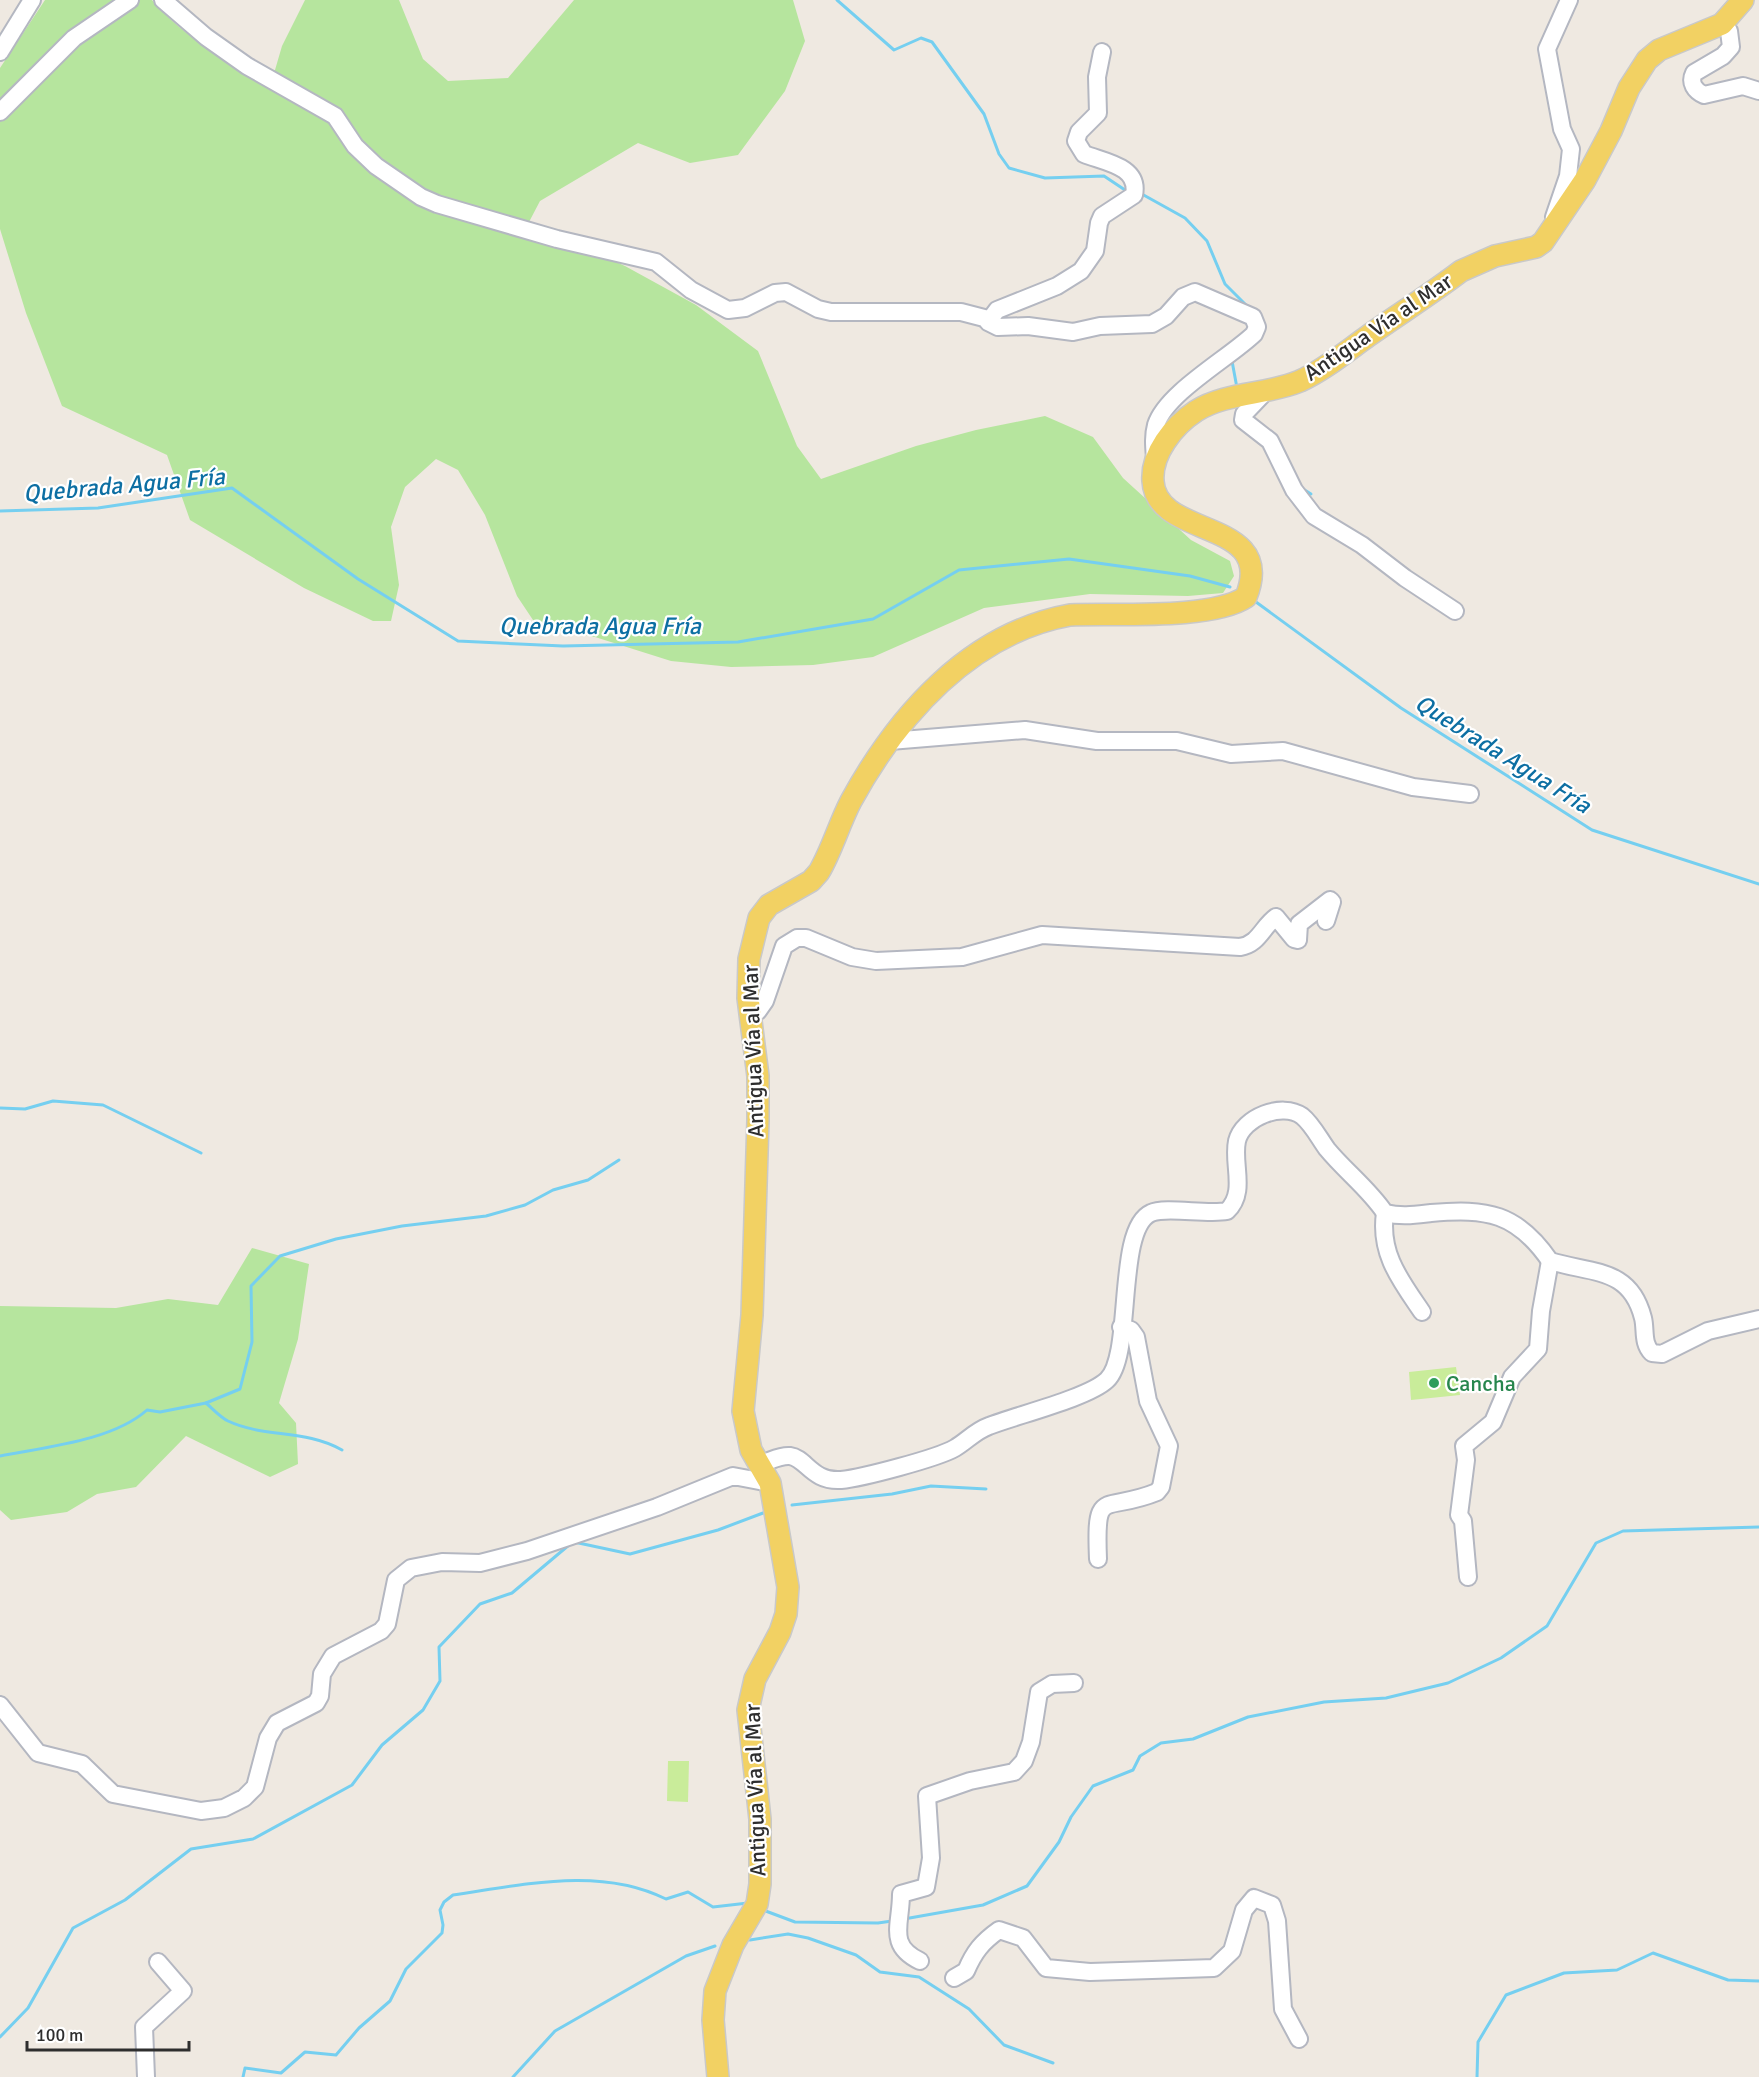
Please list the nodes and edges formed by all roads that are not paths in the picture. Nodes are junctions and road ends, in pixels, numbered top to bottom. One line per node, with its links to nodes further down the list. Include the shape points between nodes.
1 (32, 0): 7 (street)
2 (130, 0): 10 (street, via 74,38)
3 (163, 0): 12 (street, via 206,38 247,66 335,116 355,146 375,166 437,204 557,239 656,262 691,290 728,310 745,308 775,293 786,292 831,312 961,312)
4 (1569, 0): 11 (street, via 1547,49 1571,161)
5 (1743, 0): 6 (main road)
6 (1722, 24): 9 (street, via 1729,31 1731,47 1723,56 1698,68 1692,81 1695,89 1704,95 1743,86); 11 (main road, via 1659,50 1647,60 1629,88 1585,180)
7 (0, 52)
8 (1102, 52): 12 (street, via 1097,77 1098,113 1079,132 1076,141 1084,154 1127,171 1135,186 1134,195 1102,216 1095,251 1081,271 1057,286 998,310)
9 (1759, 91)
10 (0, 112)
11 (1547, 238): 13 (main road, Antigua Vía al Mar, via 1536,247 1495,256 1461,271 1301,380)
12 (988, 319): 14 (street, via 990,325 998,327 1073,332 1100,326 1152,324 1166,316 1183,297 1195,292 1253,317 1257,327 1254,334 1187,387 1166,409 1157,423)
13 (1265, 392): 14 (main road, Antigua Vía al Mar, via 1213,403 1196,411 1182,422); 15 (street, via 1243,420 1270,441 1294,490 1314,516)
14 (1155, 458): 16 (main road, Antigua Vía al Mar, via 1153,484 1164,505 1225,536 1247,556 1251,570 1246,597 1236,604 1205,610 1070,615 1026,626 981,651 936,684)
15 (1455, 611)
16 (890, 741): 17 (street, via 1025,730 1097,741 1177,741 1231,754 1283,751 1413,787); 19 (main road, Antigua Vía al Mar, via 850,804 819,872 811,881 769,905 759,918 749,959)
17 (1470, 794)
18 (1326, 921): 19 (street, via 1330,900 1299,924 1298,940 1276,917 1262,935 1240,947 1042,935 962,957 876,962 797,938 784,946 765,1001)
19 (751, 1015): 25 (main road, Antigua Vía al Mar, via 758,1120 752,1315 742,1411 751,1450)
20 (1385, 1213): 21 (street, via 1404,1217 1454,1211 1503,1216 1537,1241); 22 (street, via 1392,1268); 24 (street, via 1302,1116 1286,1111 1257,1118 1244,1127 1238,1139 1238,1189 1227,1211 1154,1211 1141,1221 1132,1244)
21 (1550, 1261): 23 (street, via 1616,1277 1627,1285 1638,1303 1646,1344 1656,1355 1708,1331); 28 (street, via 1540,1311 1538,1349 1512,1377 1493,1422 1464,1446 1460,1515)
22 (1422, 1312)
23 (1759, 1319)
24 (1121, 1327): 25 (street, via 1116,1360 1107,1380 978,1430 954,1448 838,1480 816,1476 789,1456); 27 (street, via 1131,1330 1136,1337 1148,1401 1169,1446 1157,1491 1102,1507 1098,1514)
25 (759, 1464): 26 (main road, Antigua Vía al Mar)
26 (770, 1483): 30 (street, via 733,1476 657,1508 527,1551 480,1563 442,1562 411,1568 396,1580 387,1624 333,1656 322,1674 316,1703 277,1723 255,1787 224,1808 201,1812 113,1794 82,1764 38,1753); 36 (main road, Antigua Vía al Mar, via 788,1587 786,1614 755,1679 748,1710 760,1819 760,1884 757,1904 732,1946 715,1991)
27 (1098, 1559)
28 (1468, 1577)
29 (1074, 1683): 31 (street, via 1052,1684 1039,1692 1031,1742 1024,1761 1014,1772 970,1781 927,1796 929,1879 926,1887 901,1894 897,1933 905,1954)
30 (0, 1705)
31 (920, 1961)
32 (158, 1962): 35 (street, via 183,1990 144,2027)
33 (954, 1978): 34 (street, via 966,1971 983,1941 999,1930 1023,1938 1046,1968 1090,1972 1214,1968 1232,1951 1244,1910 1254,1898 1272,1905 1277,1921 1283,2009)
34 (1299, 2039)
35 (146, 2077)
36 (718, 2077)

